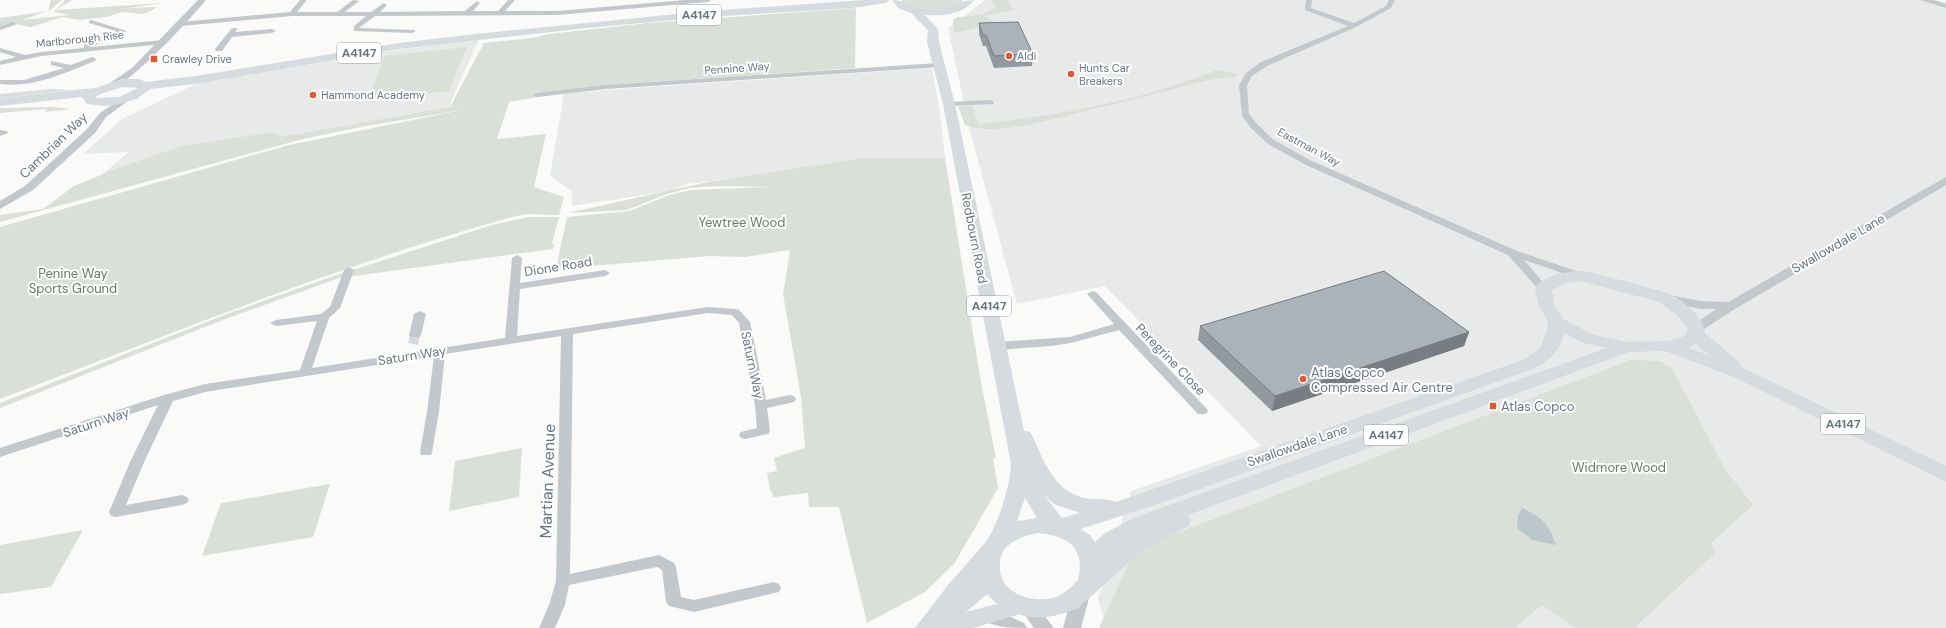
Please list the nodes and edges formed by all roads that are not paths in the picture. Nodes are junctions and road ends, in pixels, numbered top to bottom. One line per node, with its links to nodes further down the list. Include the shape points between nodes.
1 (202, 0): 27 (street)
2 (304, 0): 19 (street)
3 (512, 0): 23 (street)
4 (708, 0): 12 (street)
5 (885, 0): 15 (main road, A4147)
6 (897, 0): 18 (main road, via 898,4)
7 (969, 0): 17 (main road)
8 (1309, 0): 28 (street, via 1308,9)
9 (1392, 0): 28 (street, Eastman Way, via 1390,7)
10 (1924, 0): 16 (street)
11 (356, 1): 20 (street)
12 (670, 1): 23 (street, via 557,13)
13 (477, 3): 22 (street)
14 (384, 5): 21 (street)
15 (852, 5): 18 (main road, A4147); 47 (main road, A4147, via 707,14 399,46)
16 (1946, 6)
17 (958, 9): 18 (main road, via 937,12); 30 (main road)
18 (910, 10): 30 (main road)
19 (292, 14): 20 (street); 24 (street)
20 (338, 14): 21 (street)
21 (371, 14): 22 (street); 31 (street, via 356,27 356,30)
22 (466, 14): 23 (street)
23 (499, 14)
24 (241, 18): 27 (street); 33 (street)
25 (91, 22): 37 (street, via 123,31)
26 (14, 24): 29 (street)
27 (181, 24): 34 (street)
28 (1354, 26): 56 (street, Eastman Way, via 1264,64 1249,75 1243,85 1245,114 1271,142 1309,163)
29 (0, 28)
30 (933, 29): 42 (main road, Redbourn Road / A4147)
31 (412, 31)
32 (272, 32): 33 (street)
33 (230, 35): 35 (street)
34 (163, 42): 37 (street, Marlborough Rise); 44 (street)
35 (219, 49)
36 (0, 50): 38 (street)
37 (76, 50): 38 (street, Marlborough Rise)
38 (24, 57): 40 (street, Marlborough Rise)
39 (92, 59): 43 (street)
40 (0, 63)
41 (54, 63): 43 (street)
42 (938, 65): 48 (street, Pennine Way); 52 (main road, Redbourn Road / A4147)
43 (69, 67): 45 (street, via 35,82)
44 (135, 70): 46 (street); 47 (street)
45 (0, 82)
46 (113, 85): 47 (main road); 49 (main road)
47 (134, 91): 49 (main road); 53 (street, Cambrian Way)
48 (537, 95)
49 (96, 98): 50 (main road, via 47,98); 53 (street, Cambrian Way)
50 (0, 102)
51 (990, 102): 52 (street)
52 (949, 104): 75 (main road, Redbourn Road / A4147)
53 (103, 115): 55 (street, Cambrian Way, via 91,131 57,164 29,188)
54 (1946, 180): 65 (street, Swallowdale Lane)
55 (0, 206)
56 (1513, 253): 60 (street, Eastman Way); 62 (street, Eastman Way)
57 (517, 258): 61 (street, Dione Road)
58 (349, 270): 67 (street, via 335,308)
59 (605, 273): 61 (street, Dione Road)
60 (1581, 276): 62 (main road, via 1551,282); 64 (main road)
61 (515, 287): 73 (street, Dione Road)
62 (1543, 288): 68 (main road, via 1546,304)
63 (1092, 294): 70 (street, Peregrine Close)
64 (1665, 298): 65 (street, via 1700,305); 72 (main road, via 1684,313)
65 (1730, 306): 72 (street, Swallowdale Lane)
66 (420, 314): 74 (street)
67 (324, 317): 69 (street); 79 (street)
68 (1557, 322): 77 (main road, via 1589,339); 92 (main road, Swallowdale Lane / A4147, via 1554,342 1543,357 1529,364)
69 (276, 323)
70 (1121, 326): 75 (street, Peregrine Close, via 1072,340); 85 (street, Peregrine Close)
71 (567, 331): 73 (street, Saturn Way); 84 (street, Saturn Way, via 708,310 735,312 744,322); 98 (street, Martian Avenue)
72 (1696, 332): 76 (main road, via 1686,342); 80 (main road, A4147)
73 (511, 339): 78 (street, Saturn Way)
74 (413, 345): 78 (street, Saturn Way); 79 (street, Saturn Way)
75 (997, 346): 81 (main road, Redbourn Road / A4147)
76 (1667, 346): 77 (main road); 80 (main road, A4147)
77 (1627, 347): 91 (main road, Swallowdale Lane / A4147)
78 (440, 351): 87 (street)
79 (305, 372): 82 (street, Saturn Way, via 205,388)
80 (1740, 373): 90 (main road, A4147)
81 (1007, 396): 89 (main road, Redbourn Road / A4147); 92 (main road, Swallowdale Lane / A4147, via 1045,484 1056,496 1075,504 1103,507)
82 (168, 398): 88 (street, Saturn Way); 93 (street, via 116,512)
83 (790, 399): 84 (street, Saturn Way)
84 (761, 405): 86 (street, Saturn Way, via 764,431)
85 (1202, 411)
86 (745, 435)
87 (426, 452)
88 (0, 453)
89 (1021, 472): 94 (main road, Redbourn Road, via 1045,514); 95 (main road, Redbourn Road, via 1010,511)
90 (1946, 475)
91 (1270, 478): 96 (main road, Swallowdale Lane / A4147, via 1132,528 1113,538); 99 (main road, Swallowdale Lane, via 1140,541)
92 (1150, 498): 94 (main road, Swallowdale Lane / A4147)
93 (182, 500)
94 (1058, 526): 95 (main road, via 1045,524 1024,527); 96 (main road, via 1078,536)
95 (996, 544): 97 (main road, via 987,566); 104 (main road)
96 (1091, 557): 99 (main road, via 1093,570)
97 (991, 579): 101 (main road, via 999,593); 105 (main road)
98 (563, 581): 100 (street, via 659,561 670,567 674,602 694,606); 103 (street, Martian Avenue, via 557,605)
99 (1086, 586): 101 (main road, via 1070,601 1060,606); 109 (street)
100 (774, 588)
101 (1025, 607): 102 (main road); 108 (street)
102 (988, 614): 106 (main road); 107 (street)
103 (547, 628)
104 (926, 628)
105 (933, 628)
106 (952, 628)
107 (1018, 628)
108 (1045, 628)
109 (1072, 628)

